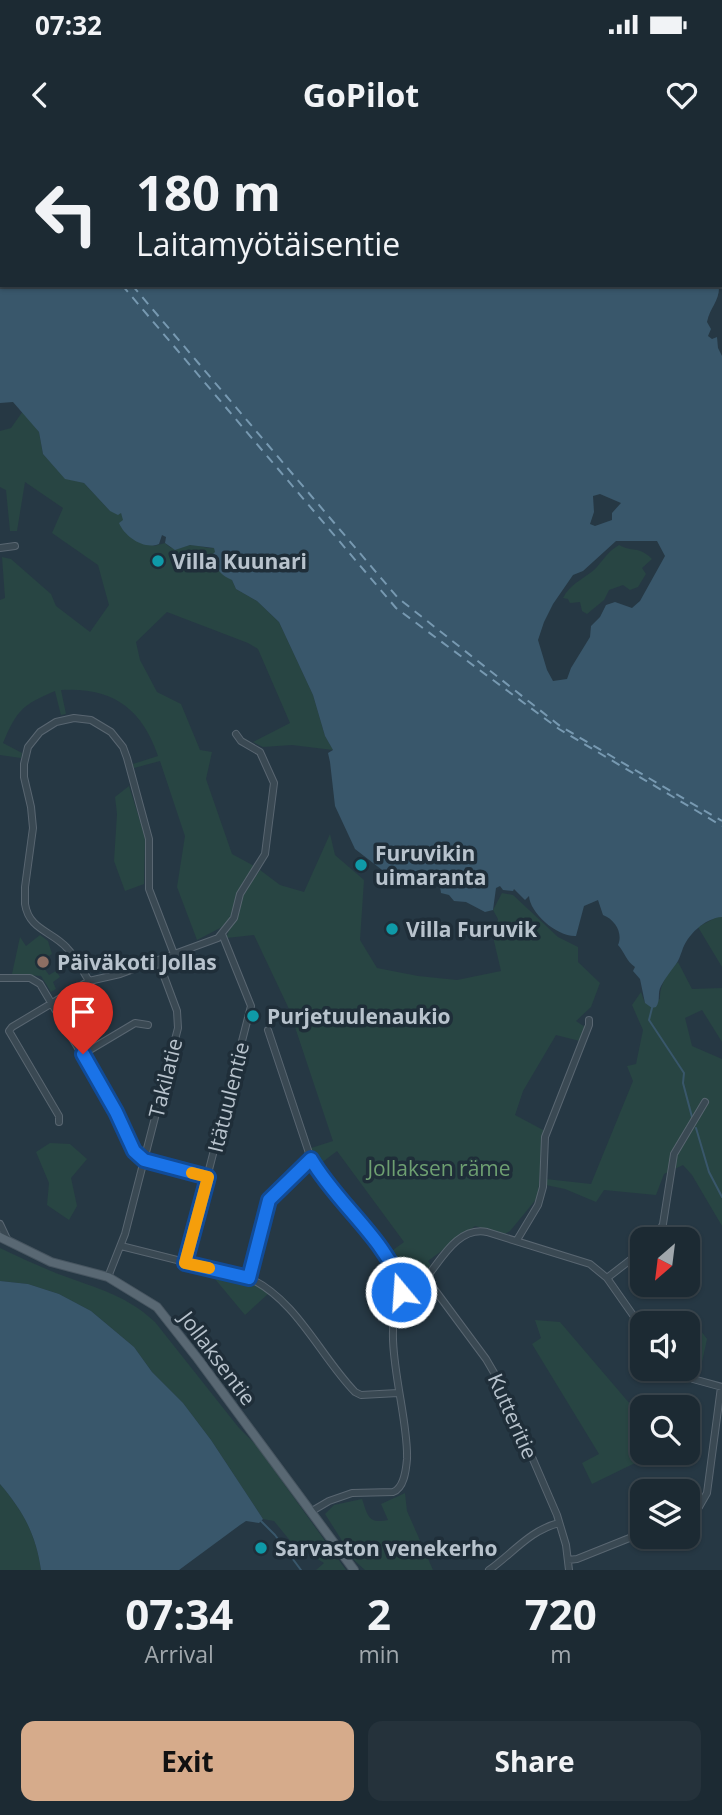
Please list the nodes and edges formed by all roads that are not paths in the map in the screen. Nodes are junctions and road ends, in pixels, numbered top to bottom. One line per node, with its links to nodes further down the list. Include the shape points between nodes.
1 (15, 547): 2 (street)
2 (0, 548)
3 (236, 734): 4 (street, via 260,752 274,783 265,854)
4 (222, 934): 5 (street); 18 (street, Itätuulentie, via 251,1006)
5 (174, 954): 6 (street); 8 (street, via 149,889 149,839 123,747 103,726 65,719 33,739 24,764 33,818 25,904 35,926 66,947)
6 (158, 960): 8 (street); 17 (street, Takilatie, via 178,1022)
7 (0, 978): 9 (street, via 34,979)
8 (89, 981): 9 (street)
9 (53, 1003): 13 (street); 15 (street, via 9,1031)
10 (589, 1020): 22 (street, via 545,1138 538,1205)
11 (148, 1025): 13 (street, via 135,1023)
12 (268, 1030): 16 (street)
13 (83, 1054): 17 (street, via 134,1151)
14 (705, 1102): 20 (street, via 674,1154)
15 (60, 1122)
16 (311, 1159): 27 (street, via 269,1200); 30 (street, via 387,1255)
17 (144, 1160): 18 (street); 23 (street, Takilatie)
18 (208, 1177): 25 (street, Itätuulentie)
19 (0, 1224): 21 (street)
20 (662, 1227)
21 (4, 1239): 26 (main road, Jollaksentie, via 51,1262)
22 (517, 1240): 28 (street, via 472,1232 440,1257); 29 (street, via 581,1259)
23 (121, 1246): 25 (street); 26 (street, Takilatie)
24 (630, 1260): 29 (street)
25 (185, 1263): 27 (street)
26 (108, 1277): 36 (main road, Jollaksentie, via 165,1315)
27 (249, 1278): 34 (street, via 278,1296 355,1392)
28 (426, 1278): 30 (street); 37 (street, Kutteritie, via 496,1376)
29 (607, 1278): 31 (street)
30 (403, 1289): 34 (street, via 394,1323)
31 (630, 1311)
32 (700, 1381): 33 (street)
33 (721, 1387): 35 (street, via 707,1493)
34 (398, 1393): 36 (street, via 407,1459 399,1490 352,1493)
35 (700, 1505)
36 (312, 1511): 40 (main road, Jollaksentie)
37 (559, 1523): 39 (street, Kutteritie); 41 (street, via 534,1533)
38 (630, 1538): 39 (street)
39 (568, 1560): 42 (street, Kutteritie)
40 (354, 1570)
41 (489, 1570)
42 (569, 1570)

